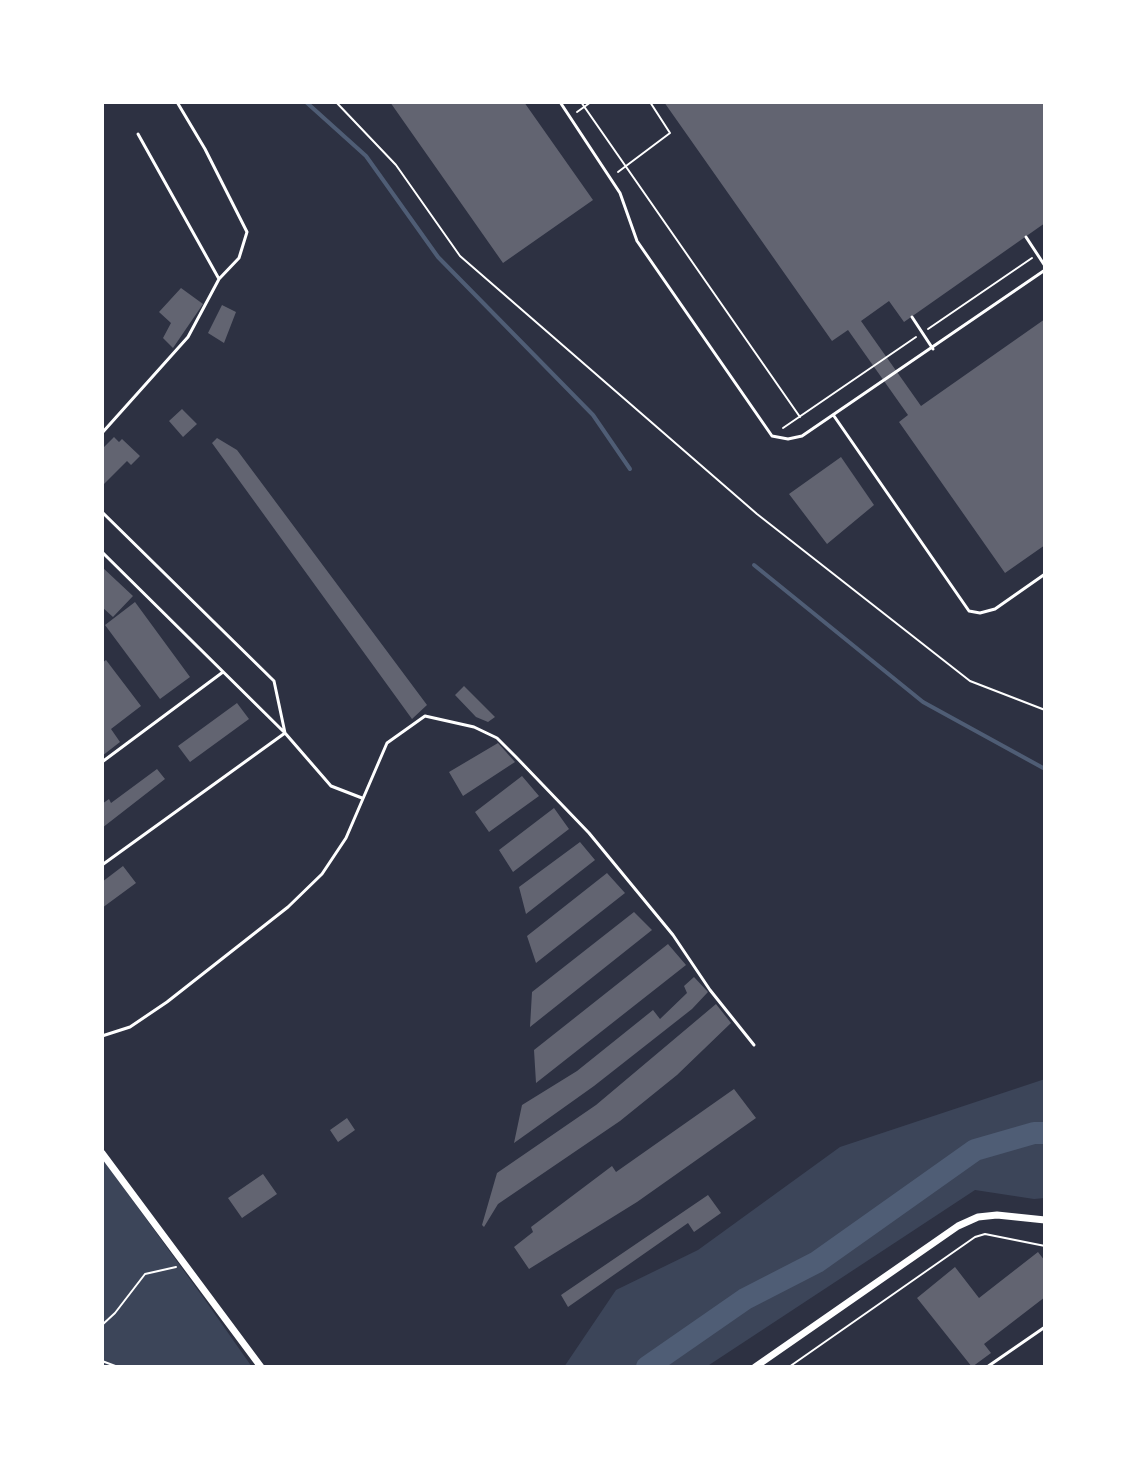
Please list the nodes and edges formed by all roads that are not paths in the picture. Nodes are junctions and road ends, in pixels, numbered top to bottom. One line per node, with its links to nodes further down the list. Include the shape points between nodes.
1 (177, 102): 6 (lane, via 247,232 239,258)
2 (560, 102): 9 (lane, via 620,193 637,241 772,436 802,436)
3 (138, 134): 6 (lane)
4 (1026, 237): 5 (lane)
5 (1045, 268): 8 (lane)
6 (219, 279): 10 (lane, via 188,337)
7 (912, 317): 8 (lane)
8 (933, 349): 9 (lane)
9 (834, 416): 13 (lane, via 969,611 995,609)
10 (102, 433)
11 (102, 512): 15 (lane, via 274,681)
12 (102, 552): 14 (lane)
13 (1045, 574)
14 (223, 672): 15 (lane); 16 (lane)
15 (285, 733): 17 (lane, via 331,786); 18 (lane)
16 (102, 762)
17 (363, 798): 19 (lane, via 346,838 322,874 288,907 167,1002 130,1027); 20 (lane, via 387,743 425,716 497,738 589,833)
18 (102, 865)
19 (102, 1036)
20 (754, 1045)
21 (102, 1153): 24 (street)
22 (1045, 1220): 25 (street, via 997,1215 958,1226)
23 (1045, 1327): 26 (lane)
24 (261, 1367)
25 (755, 1367)
26 (987, 1367)

